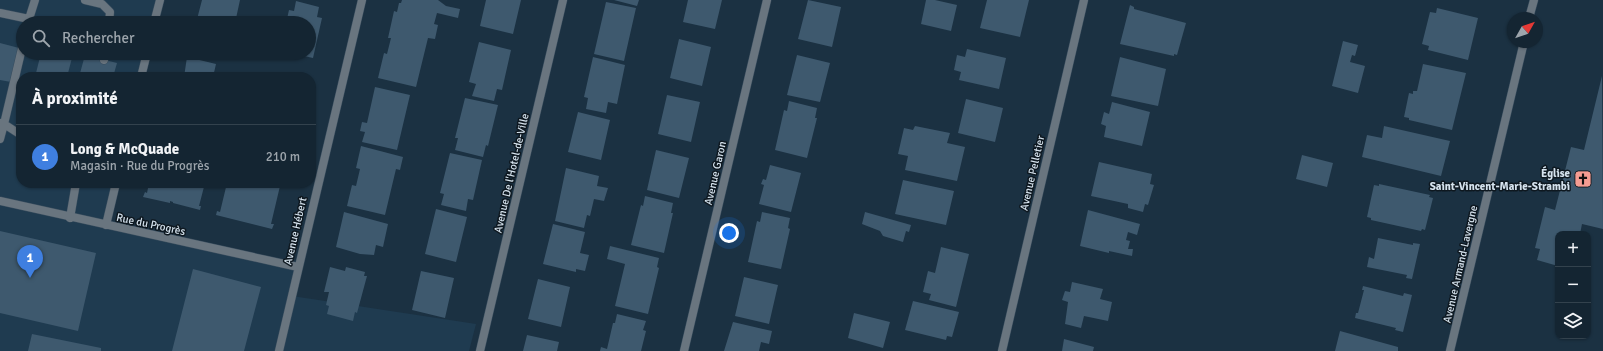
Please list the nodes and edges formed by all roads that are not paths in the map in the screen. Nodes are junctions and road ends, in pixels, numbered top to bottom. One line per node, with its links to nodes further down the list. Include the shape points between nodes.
1 (34, 0): 11 (street)
2 (86, 0): 12 (street, via 102,4 110,12)
3 (160, 0): 13 (street)
4 (362, 0): 27 (street, Avenue Hébert)
5 (563, 0): 29 (street, Avenue De l'Hotel-de-Ville)
6 (766, 0): 30 (street, Avenue Garon)
7 (1084, 0): 31 (street, Avenue Pelletier)
8 (1534, 0): 9 (street)
9 (1531, 12)
10 (0, 13): 14 (street)
11 (29, 16)
12 (110, 16)
13 (156, 16)
14 (16, 18)
15 (1523, 48): 32 (street, Avenue Armand-Lavergne)
16 (19, 60): 19 (street)
17 (145, 60): 18 (street)
18 (142, 72)
19 (2, 123): 20 (street); 21 (street)
20 (16, 132)
21 (0, 139)
22 (75, 188): 25 (street)
23 (115, 188): 26 (street)
24 (0, 201): 25 (street, Rue du Progrès)
25 (70, 218): 26 (street, Rue du Progrès)
26 (106, 225): 27 (street, Rue du Progrès)
27 (298, 267): 28 (street, Avenue Hébert)
28 (279, 351)
29 (480, 351)
30 (684, 351)
31 (1002, 351)
32 (1450, 351)

